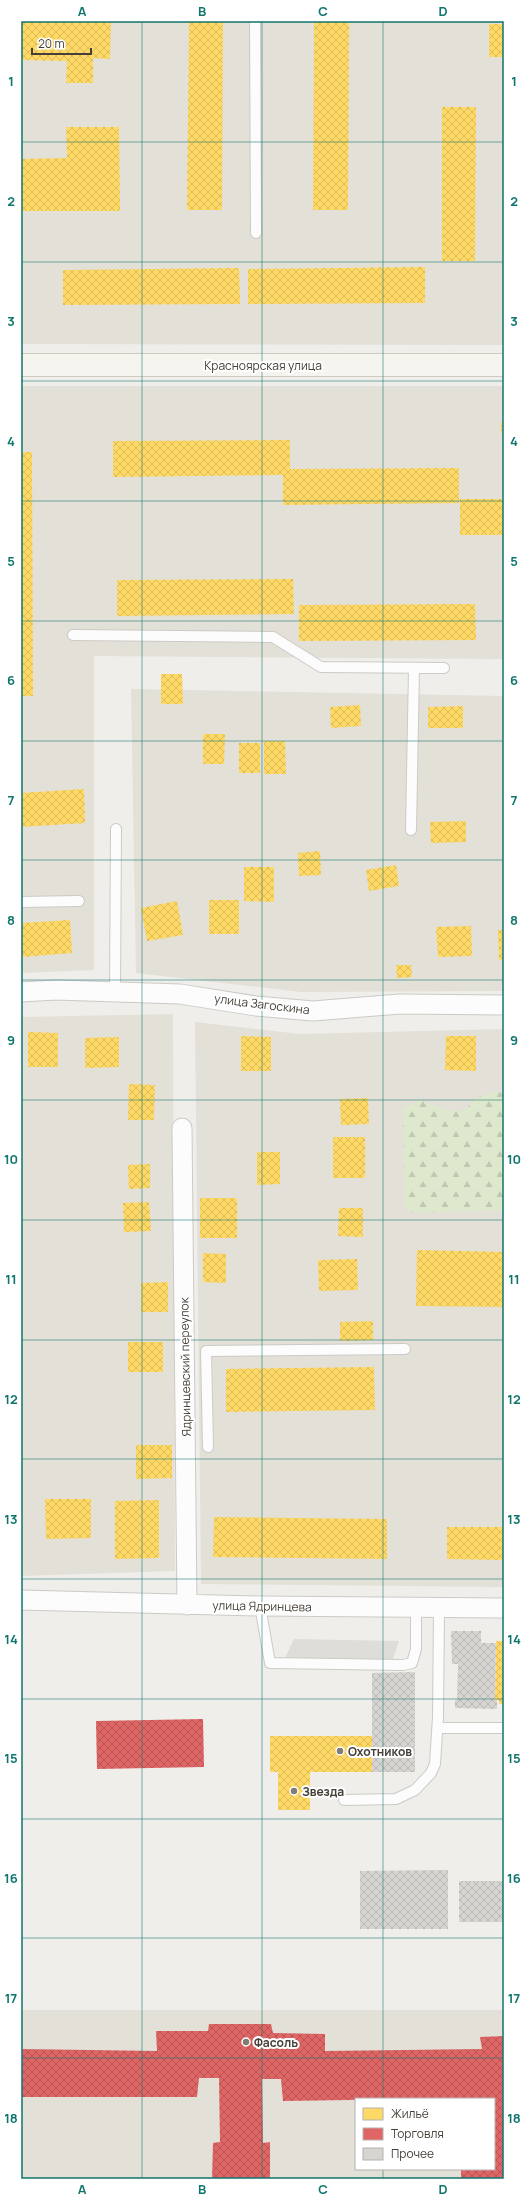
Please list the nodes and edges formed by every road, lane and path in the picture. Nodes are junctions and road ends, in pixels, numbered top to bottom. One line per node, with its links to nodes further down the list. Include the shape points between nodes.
1 (255, 21): 2 (lane)
2 (256, 233)
3 (21, 365): 4 (street, Красноярская улица)
4 (504, 366)
5 (73, 635): 6 (lane, via 273,637 321,667)
6 (414, 668): 7 (lane); 9 (lane)
7 (444, 668)
8 (116, 829): 13 (lane)
9 (410, 830)
10 (79, 901): 11 (lane)
11 (21, 902)
12 (21, 992): 13 (street, улица Загоскина)
13 (115, 992): 14 (street, улица Загоскина, via 180,994 256,1006 313,1011 400,1004)
14 (504, 1005)
15 (182, 1128): 19 (street, Ядринцевский переулок)
16 (405, 1349): 17 (lane, via 206,1351)
17 (208, 1446)
18 (21, 1600): 19 (street, улица Ядринцева)
19 (187, 1605): 20 (street, улица Ядринцева)
20 (260, 1606): 21 (street, улица Ядринцева); 21 (lane, via 270,1663 402,1665 412,1663 416,1649)
21 (416, 1608): 22 (street, улица Ядринцева)
22 (438, 1608): 23 (street, улица Ядринцева); 24 (lane)
23 (504, 1608)
24 (438, 1728): 25 (lane); 26 (lane, via 435,1764 431,1773 414,1790 396,1799)
25 (504, 1728)
26 (344, 1800)

